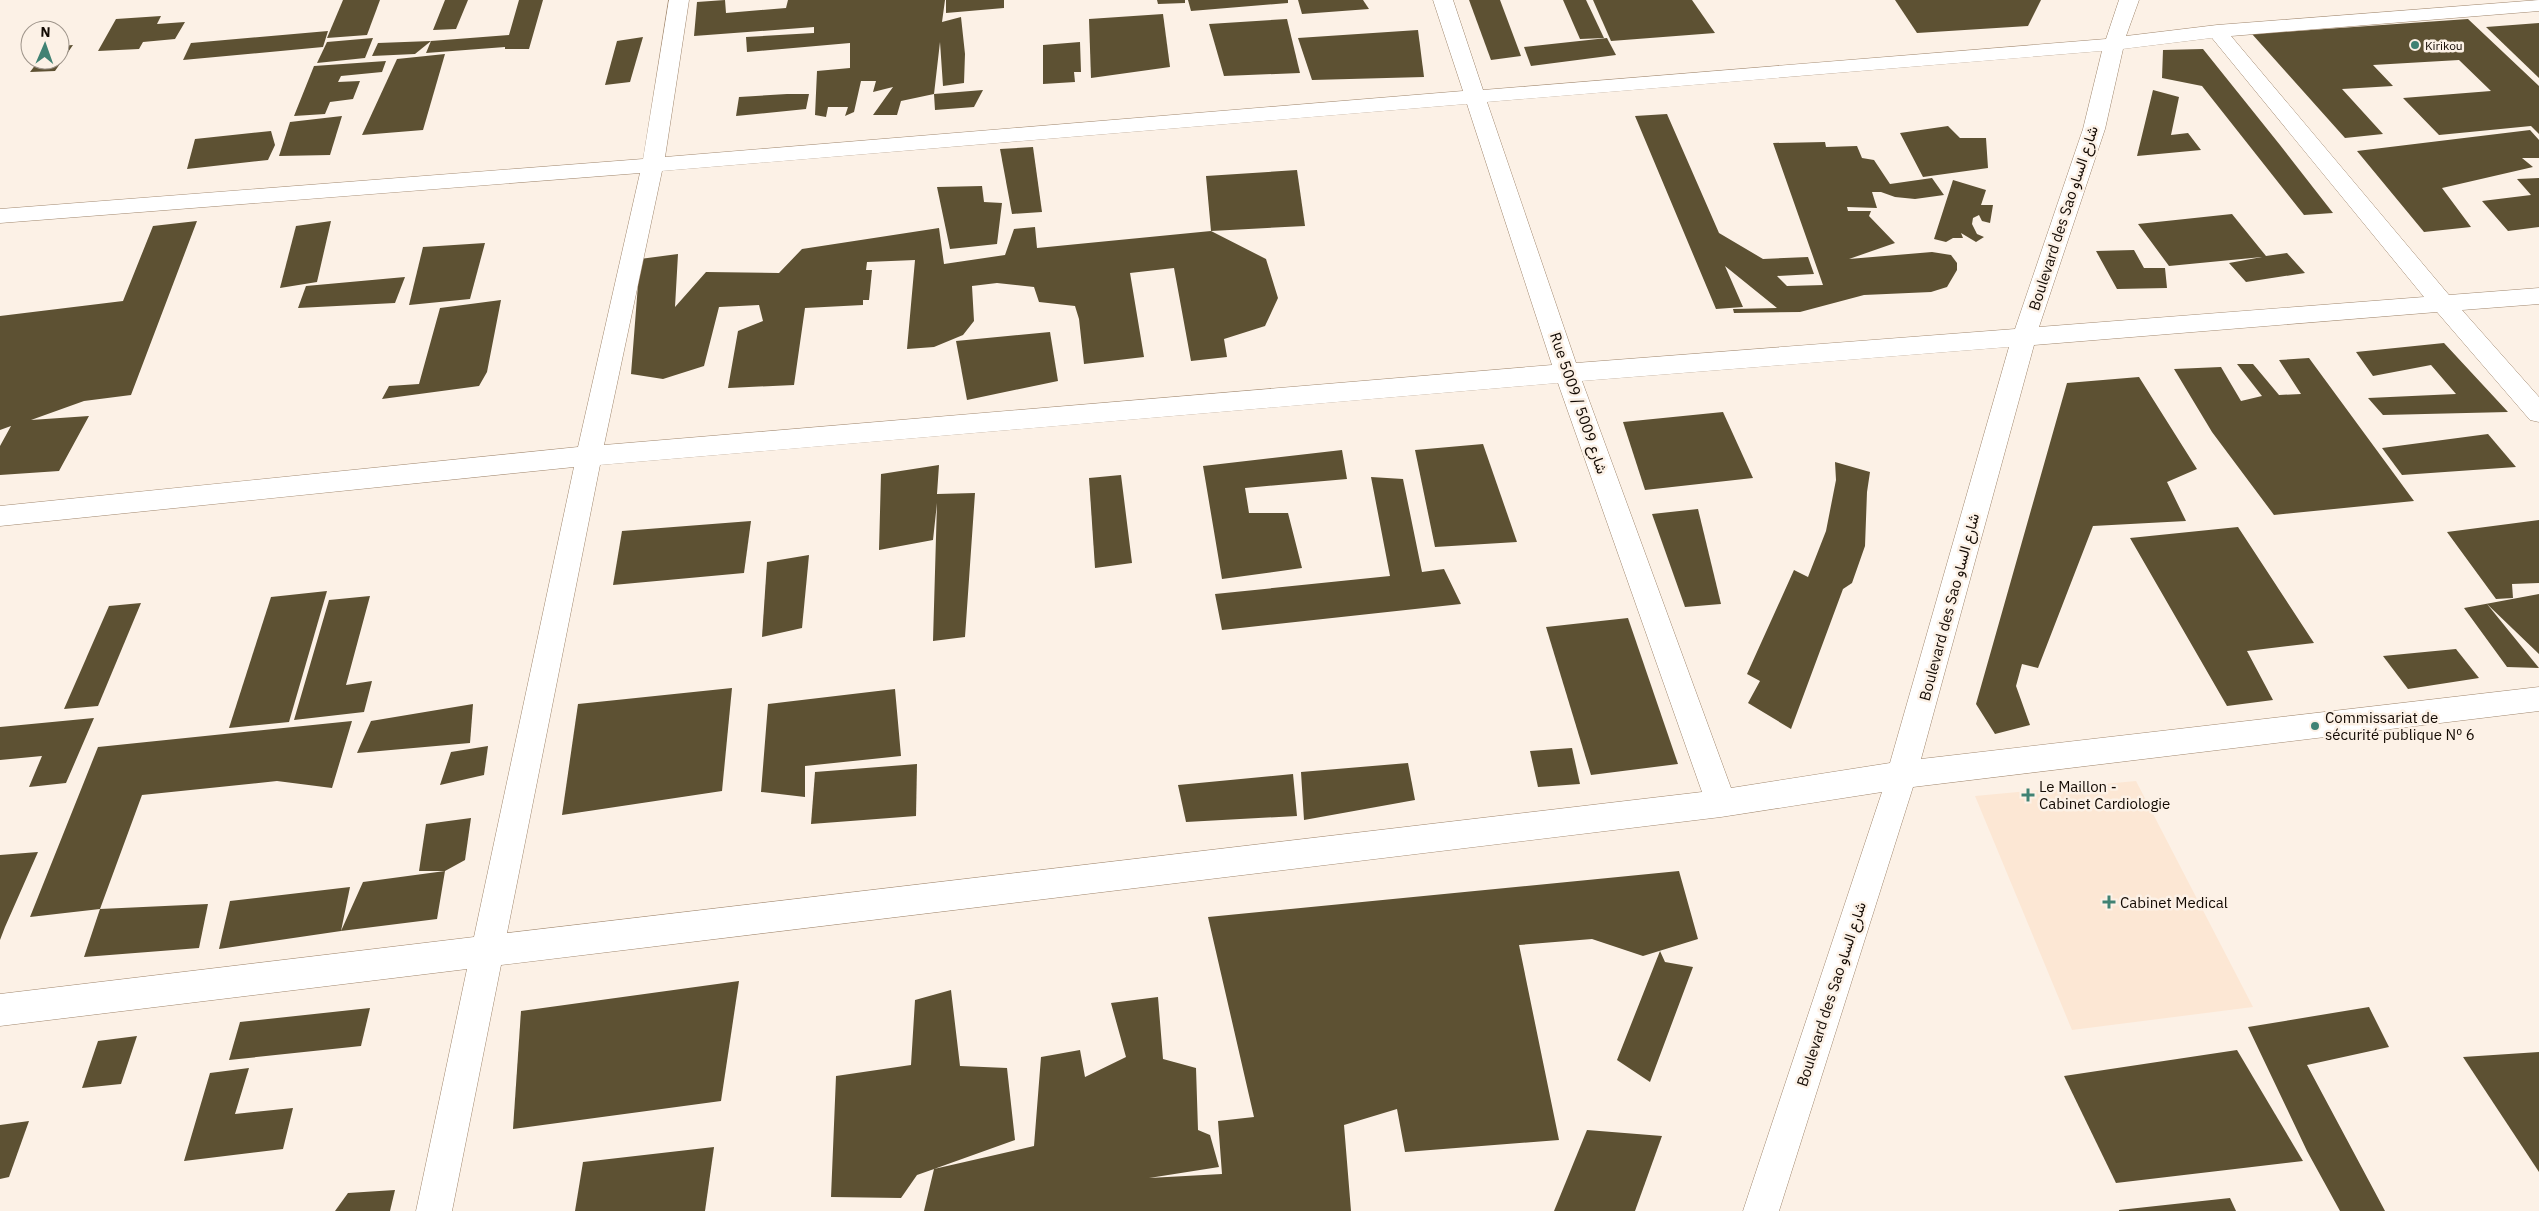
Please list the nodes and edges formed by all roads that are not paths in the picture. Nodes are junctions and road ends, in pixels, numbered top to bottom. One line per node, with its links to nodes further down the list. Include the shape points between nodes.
1 (679, 0): 8 (street)
2 (1443, 0): 7 (street, Rue 5009 / شارع 5009)
3 (2129, 0): 6 (street, Boulevard des Sao شارع الساو)
4 (2539, 4): 5 (street)
5 (2216, 31): 6 (street); 11 (street)
6 (2114, 44): 7 (street); 12 (street, Boulevard des Sao شارع الساو, via 2094,128)
7 (1476, 98): 8 (street); 13 (street, Rue 5009 / شارع 5009)
8 (653, 165): 9 (street); 15 (street)
9 (0, 216)
10 (2539, 296): 11 (street)
11 (2444, 305): 12 (street); 14 (street)
12 (2024, 337): 13 (street); 18 (street, Boulevard des Sao شارع الساو)
13 (1567, 373): 15 (street); 19 (street, Rue 5009 / شارع 5009)
14 (2539, 413)
15 (590, 456): 16 (street); 20 (street)
16 (0, 516)
17 (2539, 699): 18 (street)
18 (1902, 775): 19 (street); 23 (street, Boulevard des Sao شارع الساو)
19 (1721, 804): 20 (street)
20 (488, 950): 21 (street); 22 (street)
21 (0, 1010)
22 (434, 1211)
23 (1761, 1211)

